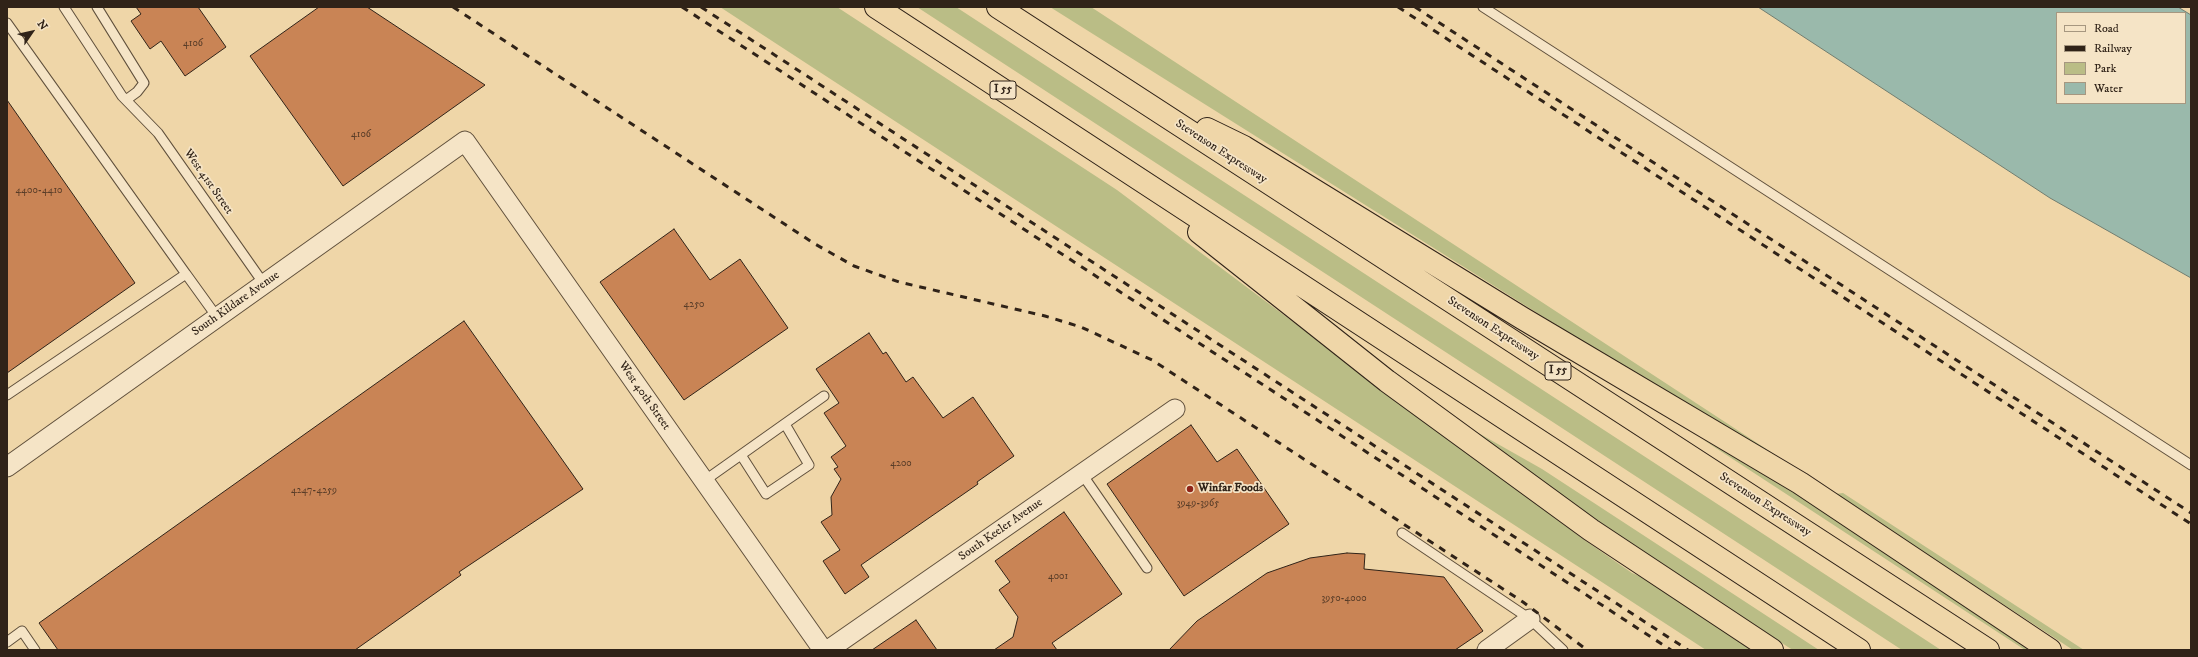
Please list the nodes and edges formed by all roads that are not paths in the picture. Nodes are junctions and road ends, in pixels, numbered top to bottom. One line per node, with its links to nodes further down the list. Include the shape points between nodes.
1 (64, 7): 8 (lane, West 41st Street)
2 (97, 7): 8 (lane, via 144,83)
3 (876, 7): 10 (highway, I 55)
4 (998, 7): 7 (highway, Stevenson Expressway / I 55)
5 (1483, 7): 19 (lane)
6 (7, 23): 11 (lane)
7 (1128, 92): 27 (highway, via 1244,147 1536,326 1800,483); 35 (highway, Stevenson Expressway / I 55)
8 (126, 100): 12 (lane, West 41st Street, via 158,133)
9 (465, 141): 12 (street, South Kildare Avenue); 22 (street, West 40th Street)
10 (1131, 174): 33 (highway, via 1228,257 1387,381 1591,530); 34 (highway, I 55)
11 (186, 274): 13 (lane); 14 (lane)
12 (264, 284): 13 (street, South Kildare Avenue)
13 (217, 317): 20 (street, South Kildare Avenue)
14 (7, 395)
15 (824, 396): 17 (lane)
16 (1175, 409): 21 (street, South Keeler Avenue)
17 (784, 424): 18 (lane); 18 (lane, via 809,465 766,494)
18 (741, 455): 22 (lane)
19 (2191, 465)
20 (7, 467)
21 (1082, 474): 24 (lane); 30 (street, South Keeler Avenue)
22 (704, 481): 29 (street, West 40th Street)
23 (1402, 533): 25 (lane)
24 (1147, 568)
25 (1530, 619): 31 (street); 32 (lane)
26 (7, 642): 28 (lane, via 22,631)
27 (2043, 647)
28 (36, 650)
29 (824, 650)
30 (828, 650)
31 (1486, 650)
32 (1563, 650)
33 (1772, 650)
34 (1859, 650)
35 (1988, 650)

